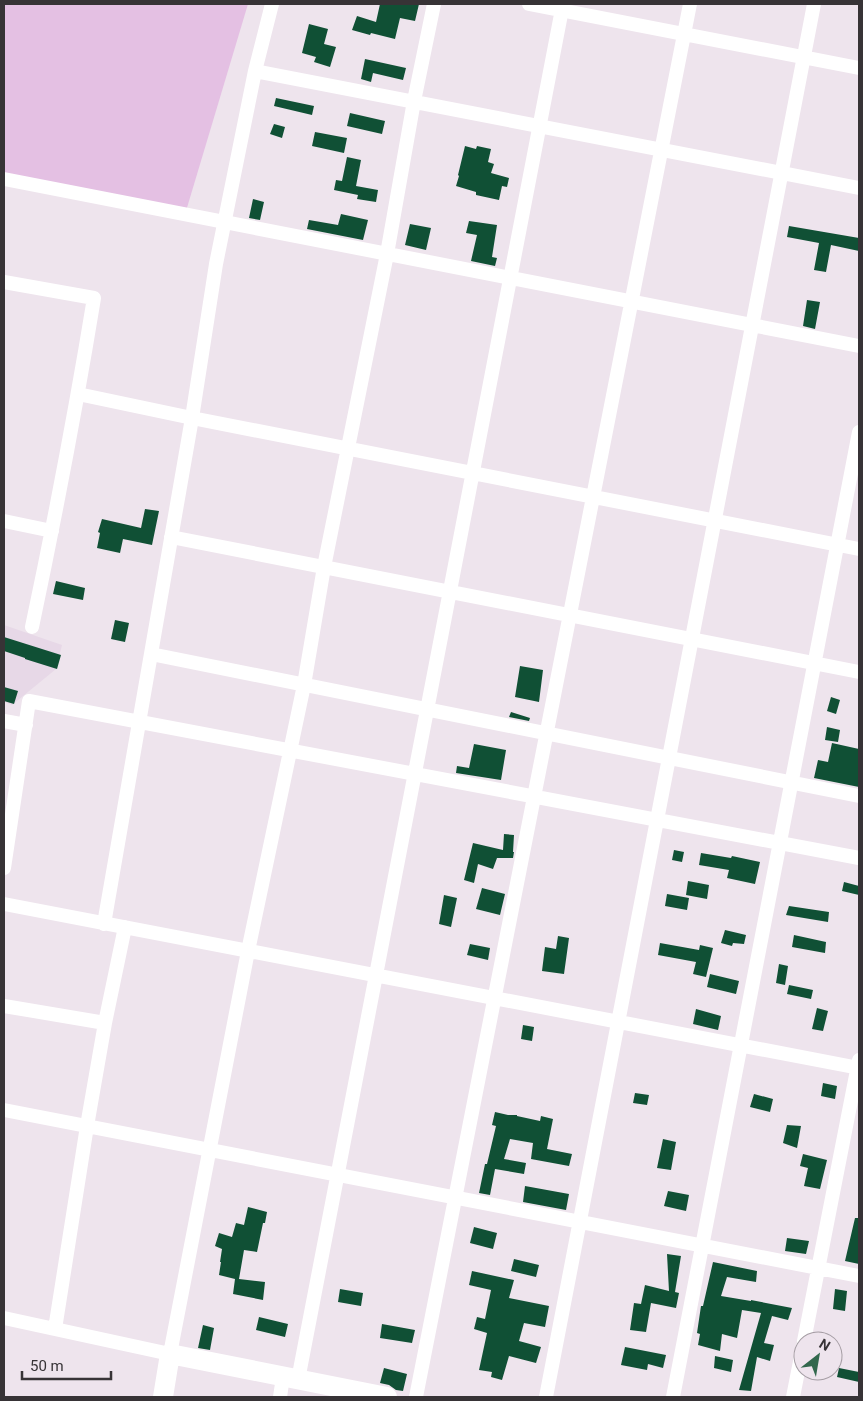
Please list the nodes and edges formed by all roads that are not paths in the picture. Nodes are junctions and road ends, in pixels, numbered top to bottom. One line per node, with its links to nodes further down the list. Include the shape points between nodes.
1 (272, 4): 10 (street)
2 (434, 4): 11 (street)
3 (530, 4): 6 (street)
4 (690, 4): 7 (street)
5 (814, 4): 8 (street)
6 (563, 7): 7 (street); 12 (street)
7 (684, 34): 8 (street); 13 (street)
8 (804, 57): 9 (street); 14 (street)
9 (859, 68)
10 (256, 71): 11 (street); 17 (street)
11 (414, 101): 12 (street); 18 (street)
12 (540, 126): 13 (street); 19 (street)
13 (661, 150): 14 (street); 21 (street)
14 (781, 173): 16 (street); 22 (street)
15 (4, 179): 17 (street)
16 (859, 188)
17 (225, 222): 18 (street); 25 (street)
18 (387, 254): 19 (street); 27 (street)
19 (510, 278): 21 (street); 28 (street)
20 (4, 282): 24 (street, via 94,298)
21 (631, 302): 22 (street); 29 (street)
22 (752, 325): 23 (street); 31 (street)
23 (859, 346)
24 (78, 394): 25 (street); 32 (street)
25 (192, 418): 27 (street); 33 (street)
26 (859, 432): 34 (street)
27 (347, 448): 28 (street); 36 (street)
28 (473, 473): 29 (street); 37 (street)
29 (593, 497): 31 (street); 38 (street)
30 (4, 521): 32 (street)
31 (714, 521): 34 (street); 40 (street)
32 (52, 531): 39 (street)
33 (171, 537): 36 (street); 41 (street)
34 (837, 545): 35 (street); 42 (street)
35 (859, 549)
36 (324, 567): 37 (street); 44 (street)
37 (450, 592): 38 (street); 45 (street)
38 (569, 615): 40 (street); 48 (street)
39 (32, 627)
40 (692, 639): 42 (street); 50 (street)
41 (151, 654): 44 (street); 46 (street)
42 (815, 663): 43 (street); 52 (street)
43 (859, 672)
44 (304, 685): 45 (street); 49 (street)
45 (427, 710): 48 (street); 51 (street)
46 (139, 721): 47 (street, via 29,701); 49 (street); 60 (street)
47 (12, 725): 58 (street)
48 (546, 733): 50 (street); 53 (street)
49 (290, 750): 51 (street); 62 (street)
50 (669, 758): 52 (street); 55 (street)
51 (415, 774): 53 (street); 63 (street)
52 (792, 782): 54 (street); 56 (street)
53 (534, 796): 55 (street); 64 (street)
54 (859, 796)
55 (657, 819): 56 (street); 66 (street)
56 (780, 842): 57 (street); 68 (street)
57 (859, 858)
58 (4, 868)
59 (4, 904): 60 (street)
60 (104, 924): 61 (street)
61 (125, 927): 62 (street); 67 (street)
62 (248, 951): 63 (street); 72 (street)
63 (376, 976): 64 (street); 73 (street)
64 (494, 998): 66 (street); 74 (street)
65 (4, 1006): 67 (street)
66 (618, 1022): 68 (street); 75 (street)
67 (105, 1024): 71 (street)
68 (741, 1046): 69 (street); 76 (street)
69 (859, 1066): 77 (street)
70 (4, 1110): 71 (street)
71 (87, 1126): 72 (street); 80 (street)
72 (209, 1150): 73 (street); 82 (street)
73 (337, 1175): 74 (street); 83 (street)
74 (455, 1197): 75 (street); 88 (street)
75 (580, 1222): 76 (street); 89 (street)
76 (703, 1246): 77 (street); 90 (street)
77 (818, 1268): 78 (street); 81 (street)
78 (859, 1276)
79 (4, 1318): 80 (street)
80 (55, 1329): 82 (street)
81 (806, 1331)
82 (170, 1354): 83 (street); 85 (street)
83 (290, 1378): 86 (street); 87 (street)
84 (796, 1381): 91 (street)
85 (163, 1397)
86 (280, 1397)
87 (387, 1397)
88 (416, 1397)
89 (546, 1397)
90 (673, 1397)
91 (793, 1397)

